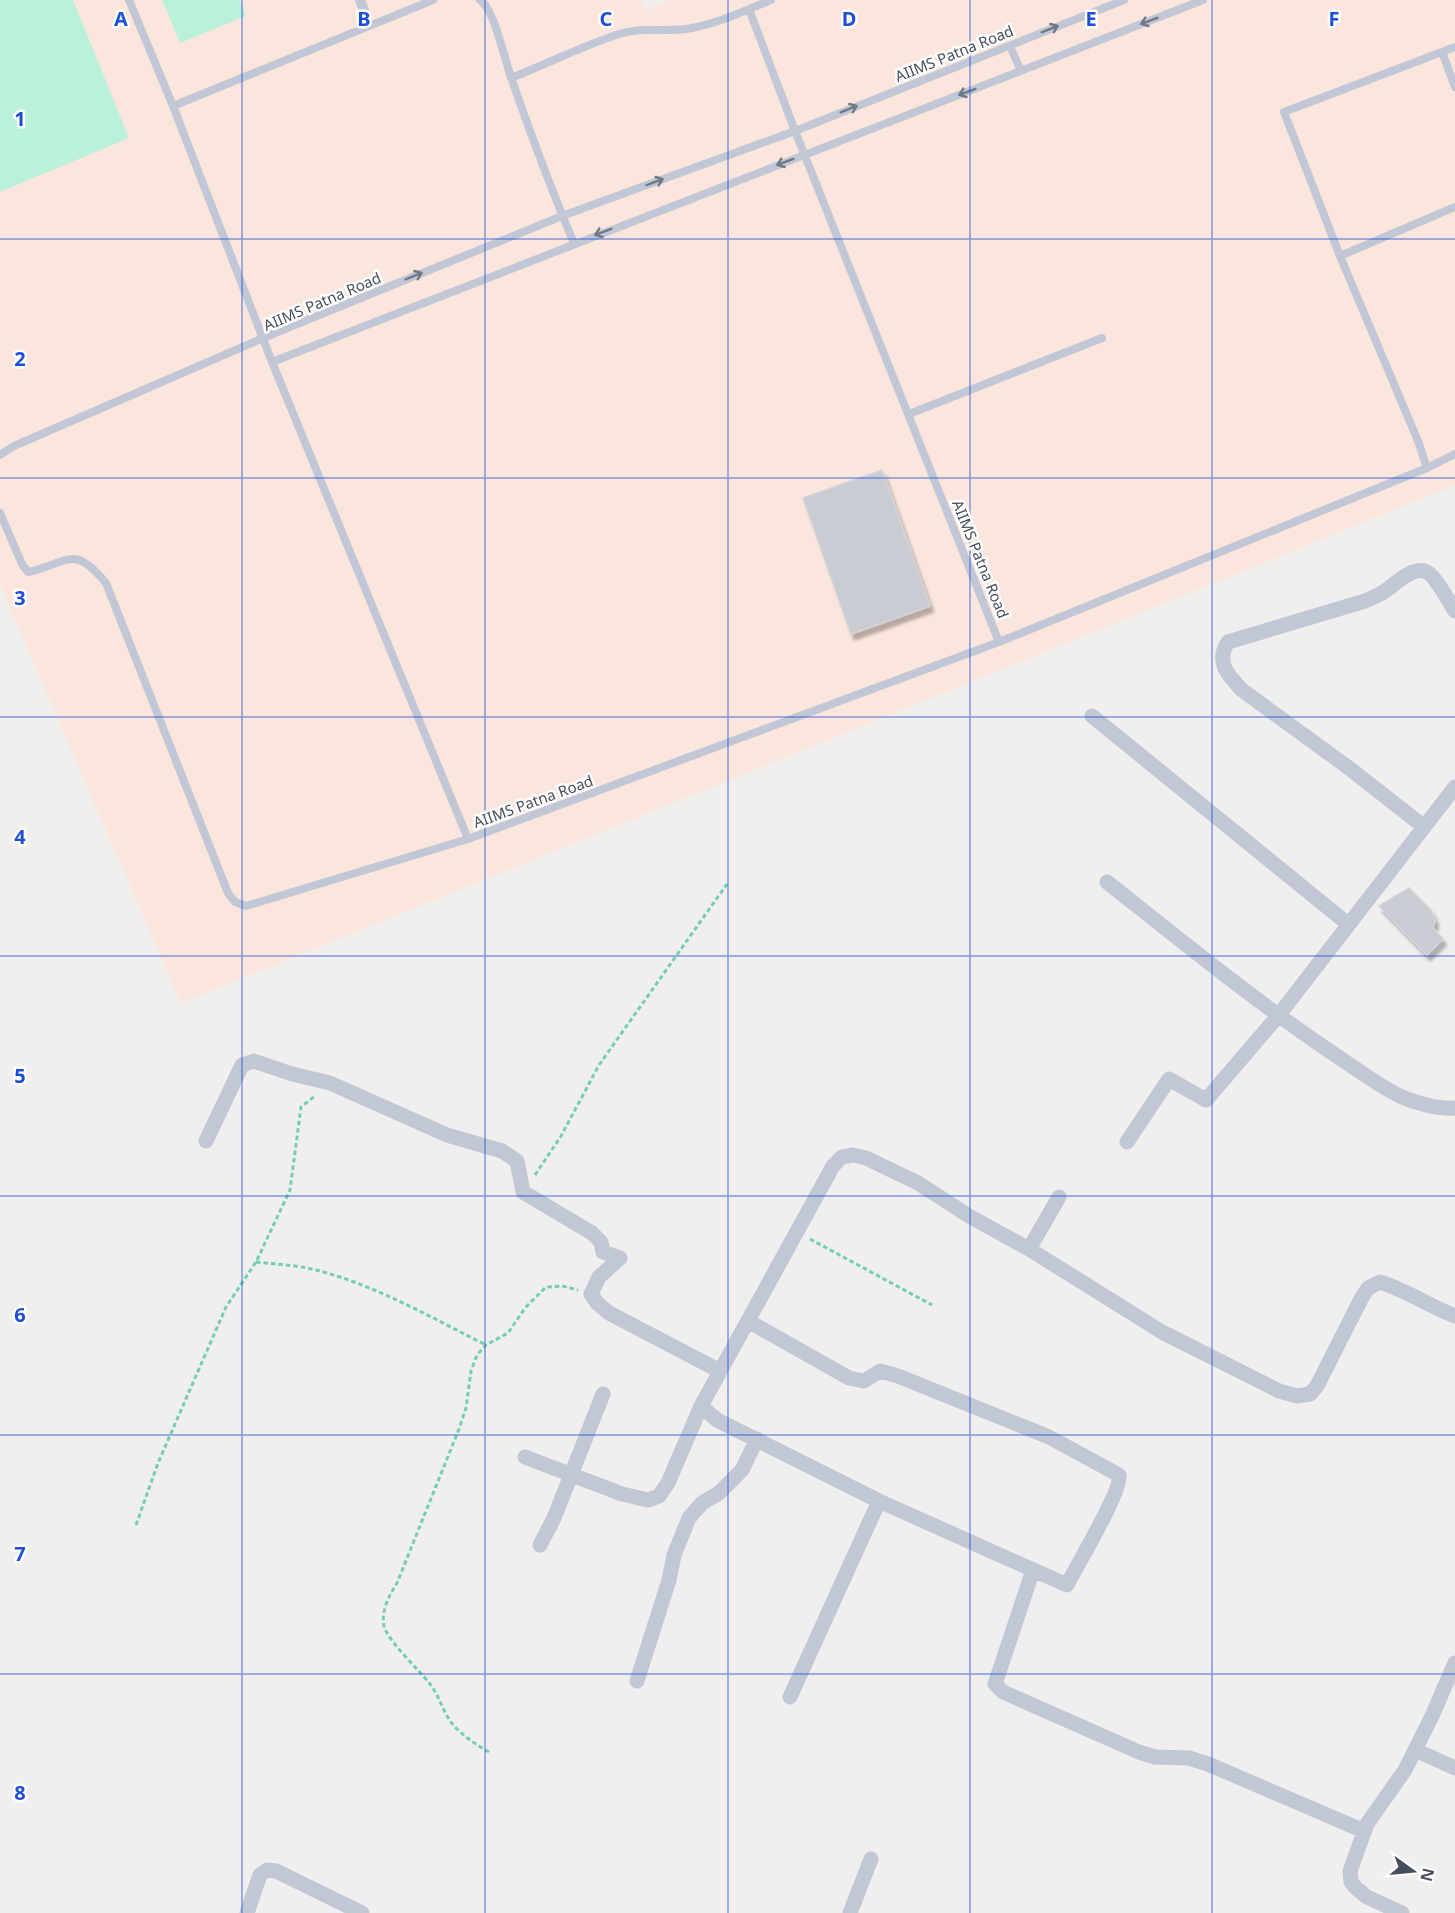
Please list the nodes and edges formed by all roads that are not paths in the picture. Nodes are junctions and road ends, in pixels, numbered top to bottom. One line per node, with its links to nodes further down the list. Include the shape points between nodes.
1 (129, 0): 16 (lane)
2 (433, 0): 9 (lane)
3 (480, 0): 14 (lane, via 495,26)
4 (771, 0): 8 (lane)
5 (1124, 0): 10 (lane, AIIMS Patna Road, one-way to 5)
6 (1203, 0): 13 (lane, one-way to 13)
7 (362, 5): 9 (lane)
8 (749, 9): 14 (lane, via 692,28 619,34); 17 (lane)
9 (370, 26): 16 (lane)
10 (1010, 46): 13 (lane); 17 (lane, AIIMS Patna Road, one-way to 10)
11 (1455, 47): 12 (lane)
12 (1442, 52): 15 (lane); 22 (lane, via 1284,112)
13 (1021, 72): 18 (lane, one-way to 18)
14 (511, 78): 20 (lane)
15 (1455, 87)
16 (173, 106): 23 (lane)
17 (795, 131): 18 (lane, AIIMS Patna Road); 20 (lane, AIIMS Patna Road, one-way to 17)
18 (804, 154): 21 (lane, one-way to 21); 26 (lane, AIIMS Patna Road)
19 (1455, 207): 22 (lane)
20 (562, 216): 21 (lane); 23 (lane, AIIMS Patna Road, one-way to 20)
21 (574, 243): 25 (lane)
22 (1340, 256): 29 (lane)
23 (263, 338): 25 (lane, AIIMS Patna Road); 27 (lane)
24 (1102, 338): 26 (lane)
25 (272, 362): 36 (lane, AIIMS Patna Road)
26 (909, 414): 32 (lane, AIIMS Patna Road)
27 (0, 454)
28 (1455, 454): 29 (lane)
29 (1427, 468): 32 (lane)
30 (0, 513): 36 (lane, via 28,572 65,559 83,560 106,583 228,893 235,902 246,906)
31 (1455, 611): 35 (street, via 1433,578 1427,572 1417,571 1365,601 1228,642 1223,650 1223,663 1242,690)
32 (999, 642): 36 (lane, AIIMS Patna Road)
33 (1092, 716): 38 (street)
34 (1455, 787): 35 (street)
35 (1424, 826): 38 (street)
36 (468, 839)
37 (1107, 882): 39 (street)
38 (1348, 924): 39 (street)
39 (1278, 1016): 40 (street, via 1395,1094 1446,1109); 42 (street, via 1206,1100 1169,1079)
40 (1455, 1108)
41 (206, 1141): 47 (street, via 242,1065 254,1061 330,1083 447,1135 502,1151 517,1161 523,1192 592,1233 601,1242 603,1252 620,1258 599,1277 591,1294 597,1303)
42 (1127, 1142)
43 (1059, 1197): 44 (street)
44 (1029, 1249): 45 (street, via 1162,1332 1279,1391 1297,1396 1310,1395 1317,1386 1368,1288 1380,1282 1394,1286); 46 (street, via 918,1183 866,1158 842,1157 833,1166)
45 (1455, 1316)
46 (748, 1321): 47 (street); 55 (street, via 849,1378 864,1381 880,1371 898,1376 1049,1437 1119,1475 1112,1499 1066,1585)
47 (720, 1371): 49 (street)
48 (603, 1394): 52 (street)
49 (701, 1406): 50 (street, via 717,1420); 52 (street, via 668,1484 659,1496 648,1500 636,1498)
50 (757, 1439): 53 (street); 57 (street, via 742,1470 689,1518 674,1555)
51 (525, 1457): 52 (street)
52 (572, 1474): 54 (street)
53 (879, 1501): 55 (street); 58 (street)
54 (540, 1545)
55 (1033, 1570): 61 (street, via 995,1684 1003,1692 1139,1752 1208,1764)
56 (1455, 1663): 59 (street)
57 (637, 1681)
58 (790, 1697)
59 (1415, 1750): 60 (street); 61 (street)
60 (1455, 1768)
61 (1364, 1832): 66 (street, via 1350,1871 1351,1882 1367,1897)
62 (871, 1858): 65 (street)
63 (247, 1913): 64 (street, via 260,1875 267,1870)
64 (362, 1913)
65 (850, 1913)
66 (1402, 1913)

